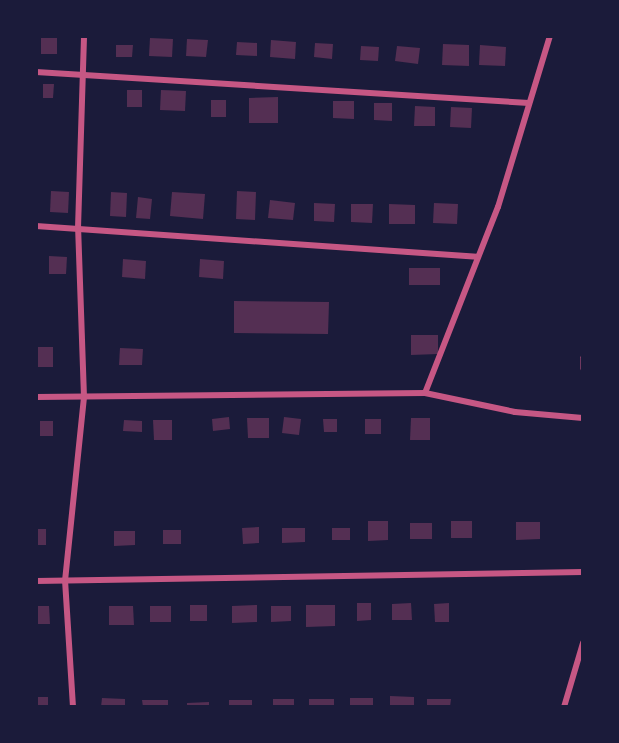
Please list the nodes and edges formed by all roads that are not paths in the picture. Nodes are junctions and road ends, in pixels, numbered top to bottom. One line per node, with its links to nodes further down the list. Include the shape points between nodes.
1 (84, 36): 4 (street)
2 (549, 36): 5 (street)
3 (36, 72): 4 (street)
4 (81, 72): 5 (street); 7 (street)
5 (529, 102): 8 (street)
6 (36, 226): 7 (street)
7 (78, 228): 8 (street); 13 (street)
8 (477, 257): 11 (street)
9 (583, 357): 10 (lane)
10 (583, 368)
11 (425, 393): 13 (street); 14 (street, via 515,412)
12 (36, 397): 13 (street)
13 (84, 397): 17 (street)
14 (583, 418)
15 (583, 572): 17 (street)
16 (36, 581): 17 (street)
17 (64, 581): 19 (street)
18 (583, 643): 20 (street)
19 (72, 707)
20 (564, 707)

